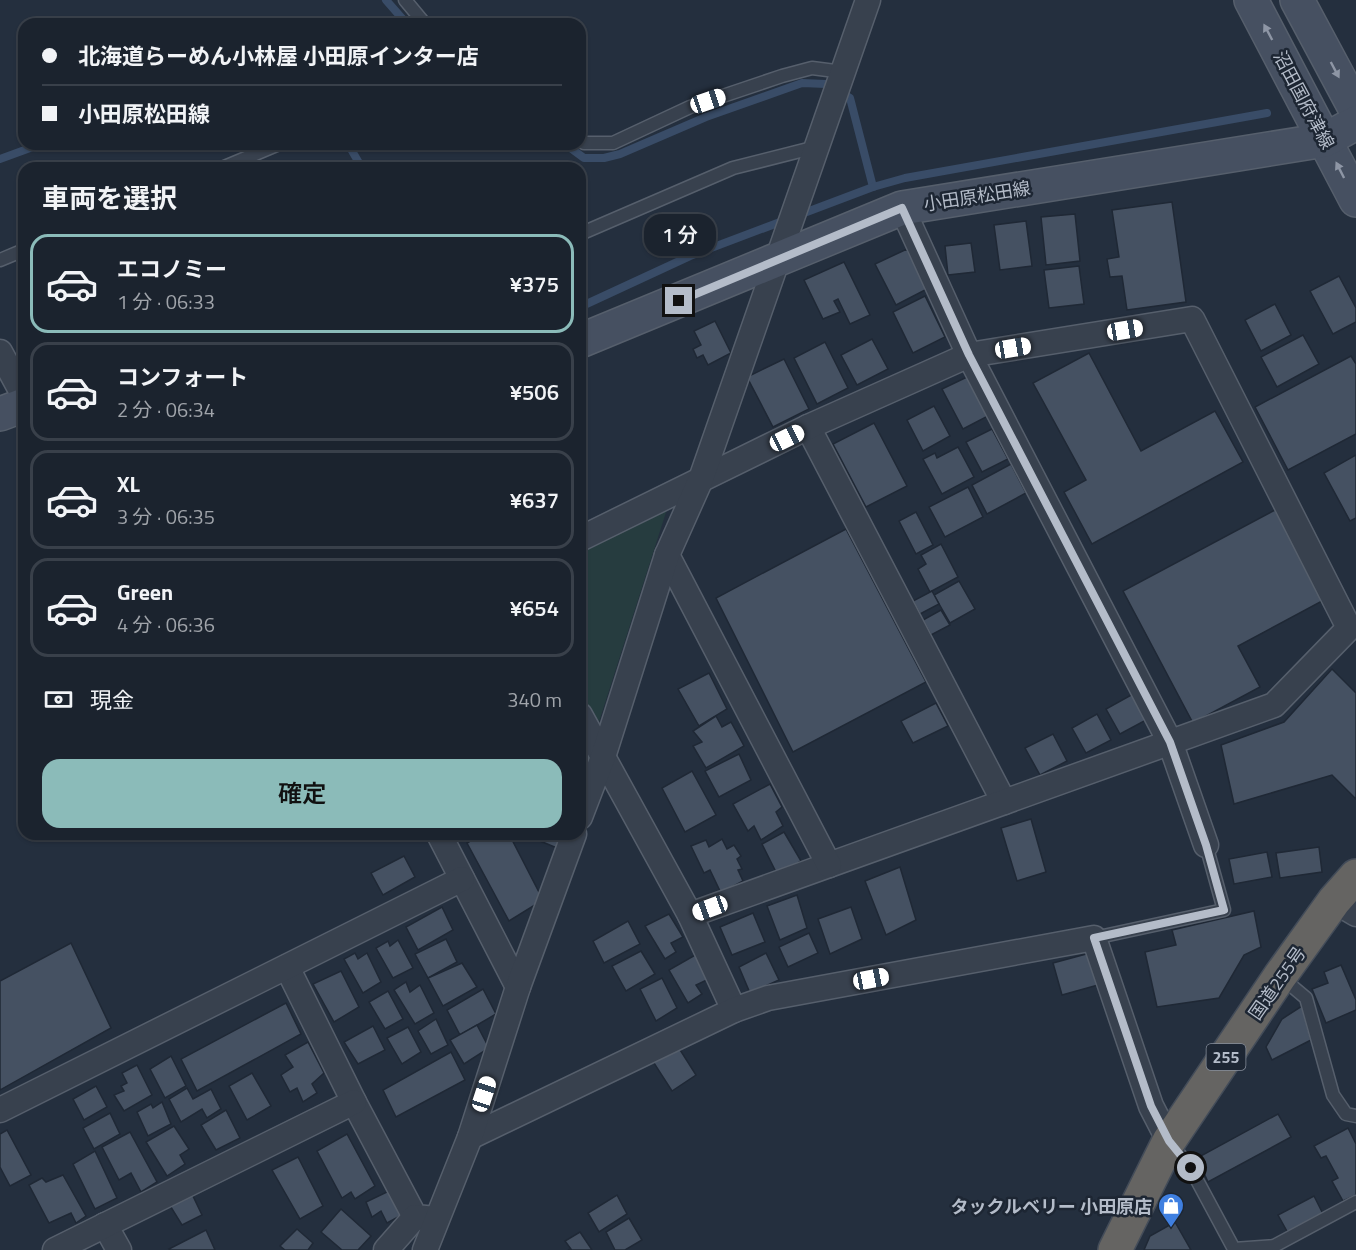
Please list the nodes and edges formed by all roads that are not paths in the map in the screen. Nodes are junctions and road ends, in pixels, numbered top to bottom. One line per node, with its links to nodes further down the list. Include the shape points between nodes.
1 (405, 0): 5 (lane)
2 (868, 0): 6 (street)
3 (1251, 0): 9 (main road, 沼田国府津線, one-way to 3)
4 (1297, 0): 7 (main road, one-way to 7)
5 (420, 18)
6 (839, 83): 10 (lane, via 812,68 690,107 613,143); 11 (street)
7 (1356, 110)
8 (1356, 123): 9 (main road, 小田原松田線)
9 (1324, 140): 14 (main road, 沼田国府津線, one-way to 9); 15 (main road, 小田原松田線)
10 (586, 143)
11 (816, 147): 16 (lane, via 733,168); 18 (street)
12 (265, 150): 13 (lane)
13 (236, 162)
14 (1356, 200)
15 (902, 208): 18 (main road, 小田原松田線); 22 (street)
16 (586, 231)
17 (18, 253): 19 (lane)
18 (779, 259): 20 (main road, 小田原松田線); 27 (street)
19 (0, 261)
20 (586, 339)
21 (0, 352): 23 (street)
22 (969, 355): 26 (street); 31 (street); 31 (street, via 1192,319 1349,628 1274,705)
23 (18, 385)
24 (18, 407): 25 (main road)
25 (0, 414)
26 (808, 427): 27 (street); 34 (street)
27 (701, 479): 28 (street); 29 (street)
28 (586, 536)
29 (667, 555): 32 (street); 38 (street)
30 (586, 726): 32 (street)
31 (1170, 742): 34 (street); 37 (street)
32 (603, 757): 33 (street); 42 (street)
33 (586, 801)
34 (1004, 802): 38 (street)
35 (441, 840): 40 (street)
36 (572, 840): 46 (street)
37 (1206, 845): 43 (lane, via 1224,910)
38 (829, 865): 42 (street)
39 (1356, 876): 41 (highway, 国道255号 / 255)
40 (462, 879): 44 (street); 46 (street)
41 (1345, 907): 45 (highway, 国道255号 / 255)
42 (690, 915): 47 (street)
43 (1094, 938): 47 (street, via 768,998); 52 (street, via 1151,1106)
44 (287, 967): 48 (street); 49 (street)
45 (1280, 976): 50 (lane, via 1306,998 1333,1095 1346,1114); 52 (highway, 国道255号 / 255)
46 (518, 987): 51 (street)
47 (734, 1010): 51 (street)
48 (354, 1102): 54 (street); 55 (street)
49 (0, 1110)
50 (1356, 1116)
51 (470, 1137): 54 (street)
52 (1169, 1141): 60 (highway, 国道255号 / 255); 61 (lane, via 1191,1168)
53 (1356, 1202): 61 (lane, via 1274,1246)
54 (426, 1218): 58 (street); 59 (street)
55 (105, 1225): 56 (street); 57 (street)
56 (55, 1250)
57 (119, 1250)
58 (386, 1250)
59 (425, 1250)
60 (1115, 1250)
61 (1234, 1250)

